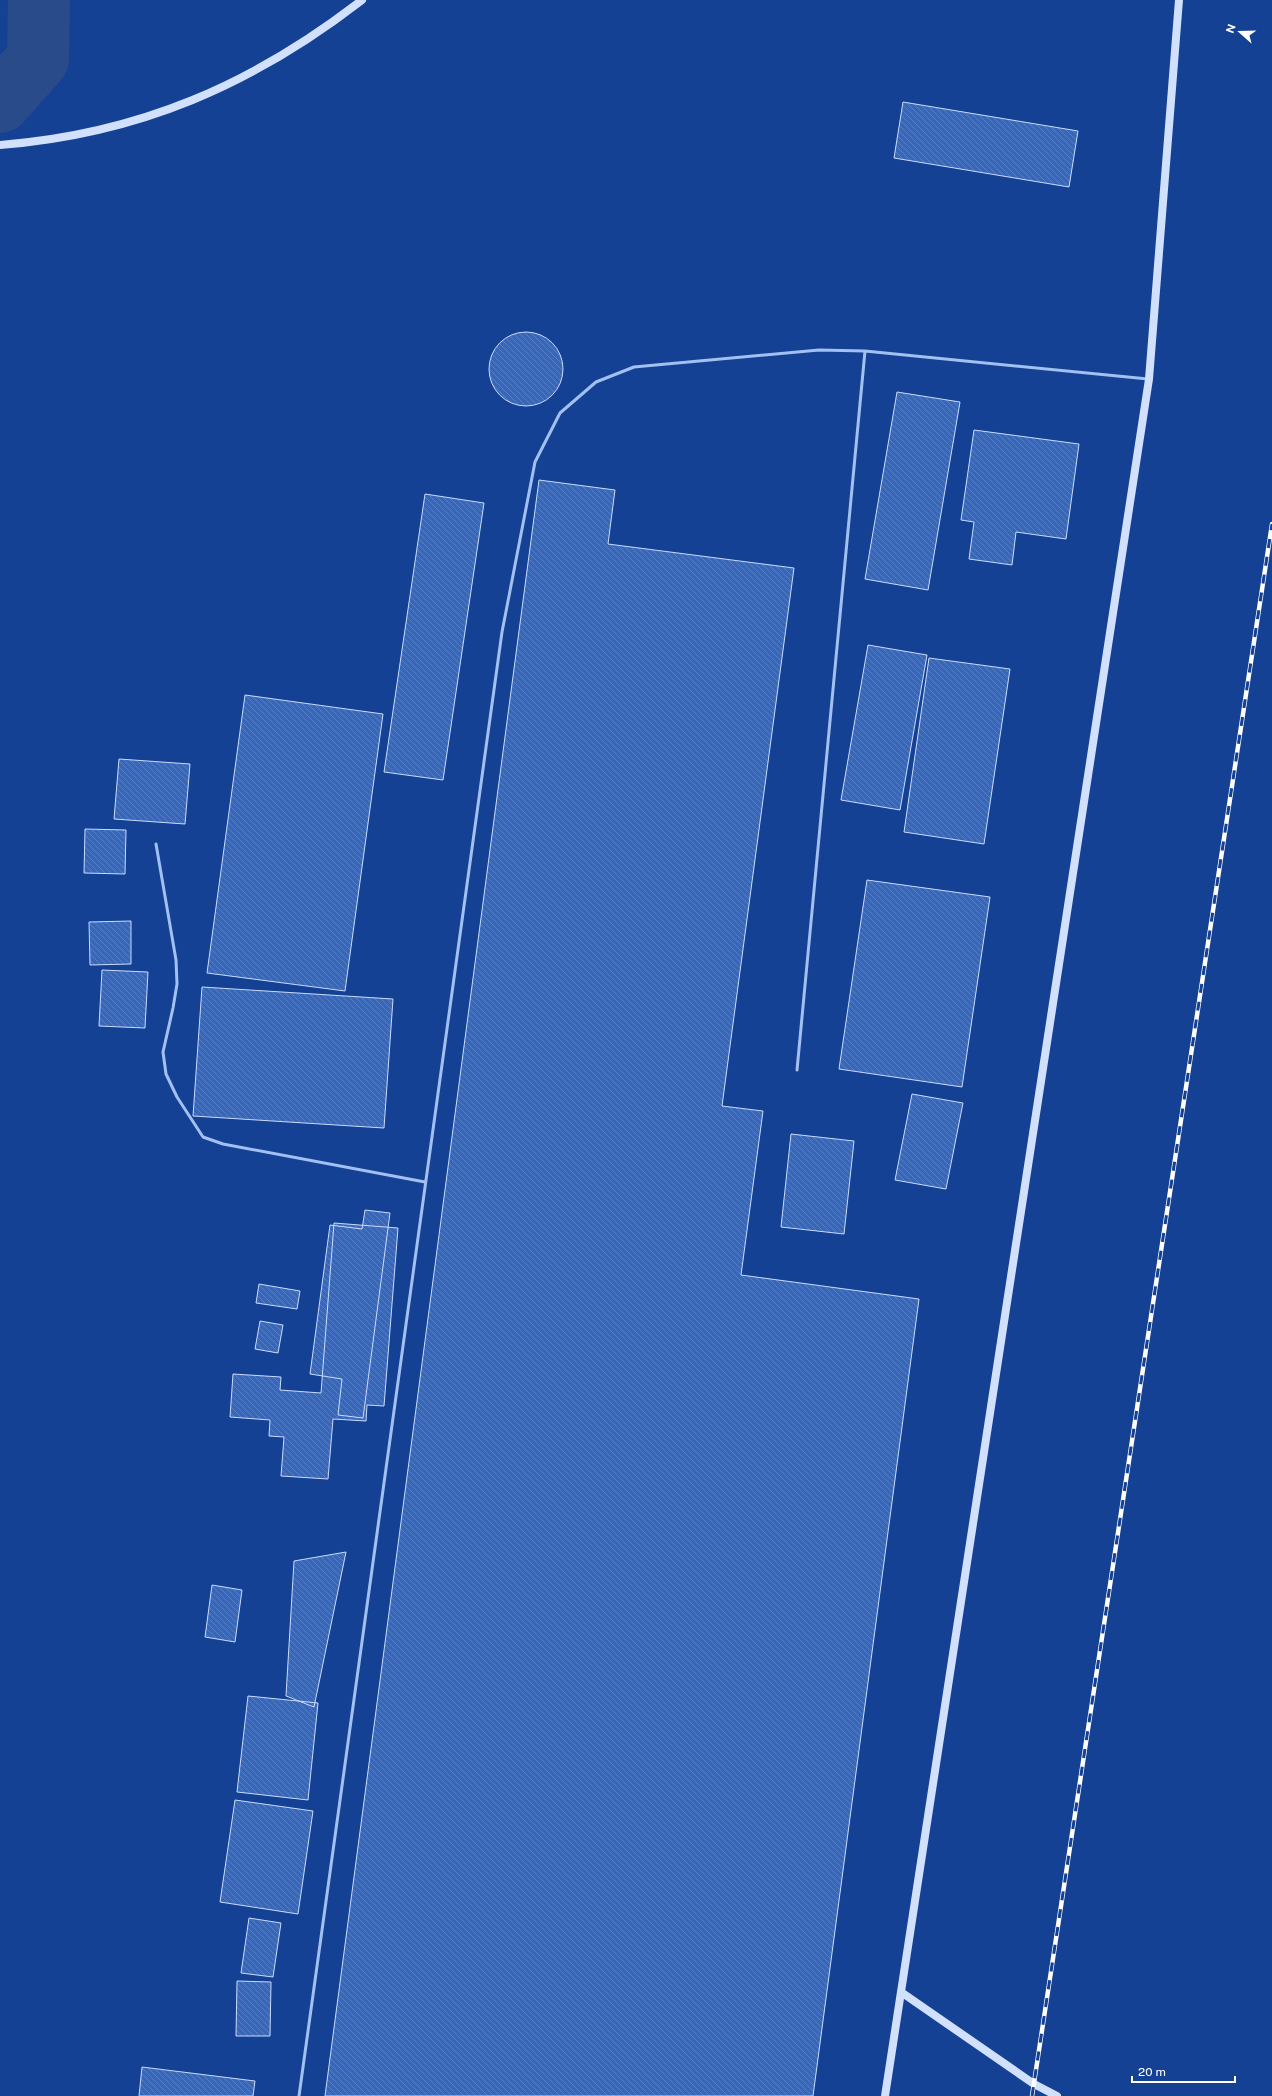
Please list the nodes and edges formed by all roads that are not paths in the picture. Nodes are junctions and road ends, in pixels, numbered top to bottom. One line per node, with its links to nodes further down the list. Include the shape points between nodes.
1 (362, 0): 3 (street, via 290,51 242,78 173,109 125,124 72,136)
2 (1180, 0): 5 (street)
3 (0, 145)
4 (865, 350): 5 (lane); 7 (lane); 8 (lane, via 819,350 634,367 596,382 560,413 536,462 502,632)
5 (1149, 379): 9 (street)
6 (156, 844): 8 (lane, via 176,960 177,984 163,1052 166,1074 177,1097 203,1137 223,1144)
7 (797, 1070)
8 (425, 1182): 10 (lane)
9 (901, 1992): 11 (street); 12 (street, via 1034,2084)
10 (299, 2096)
11 (885, 2096)
12 (1057, 2096)

